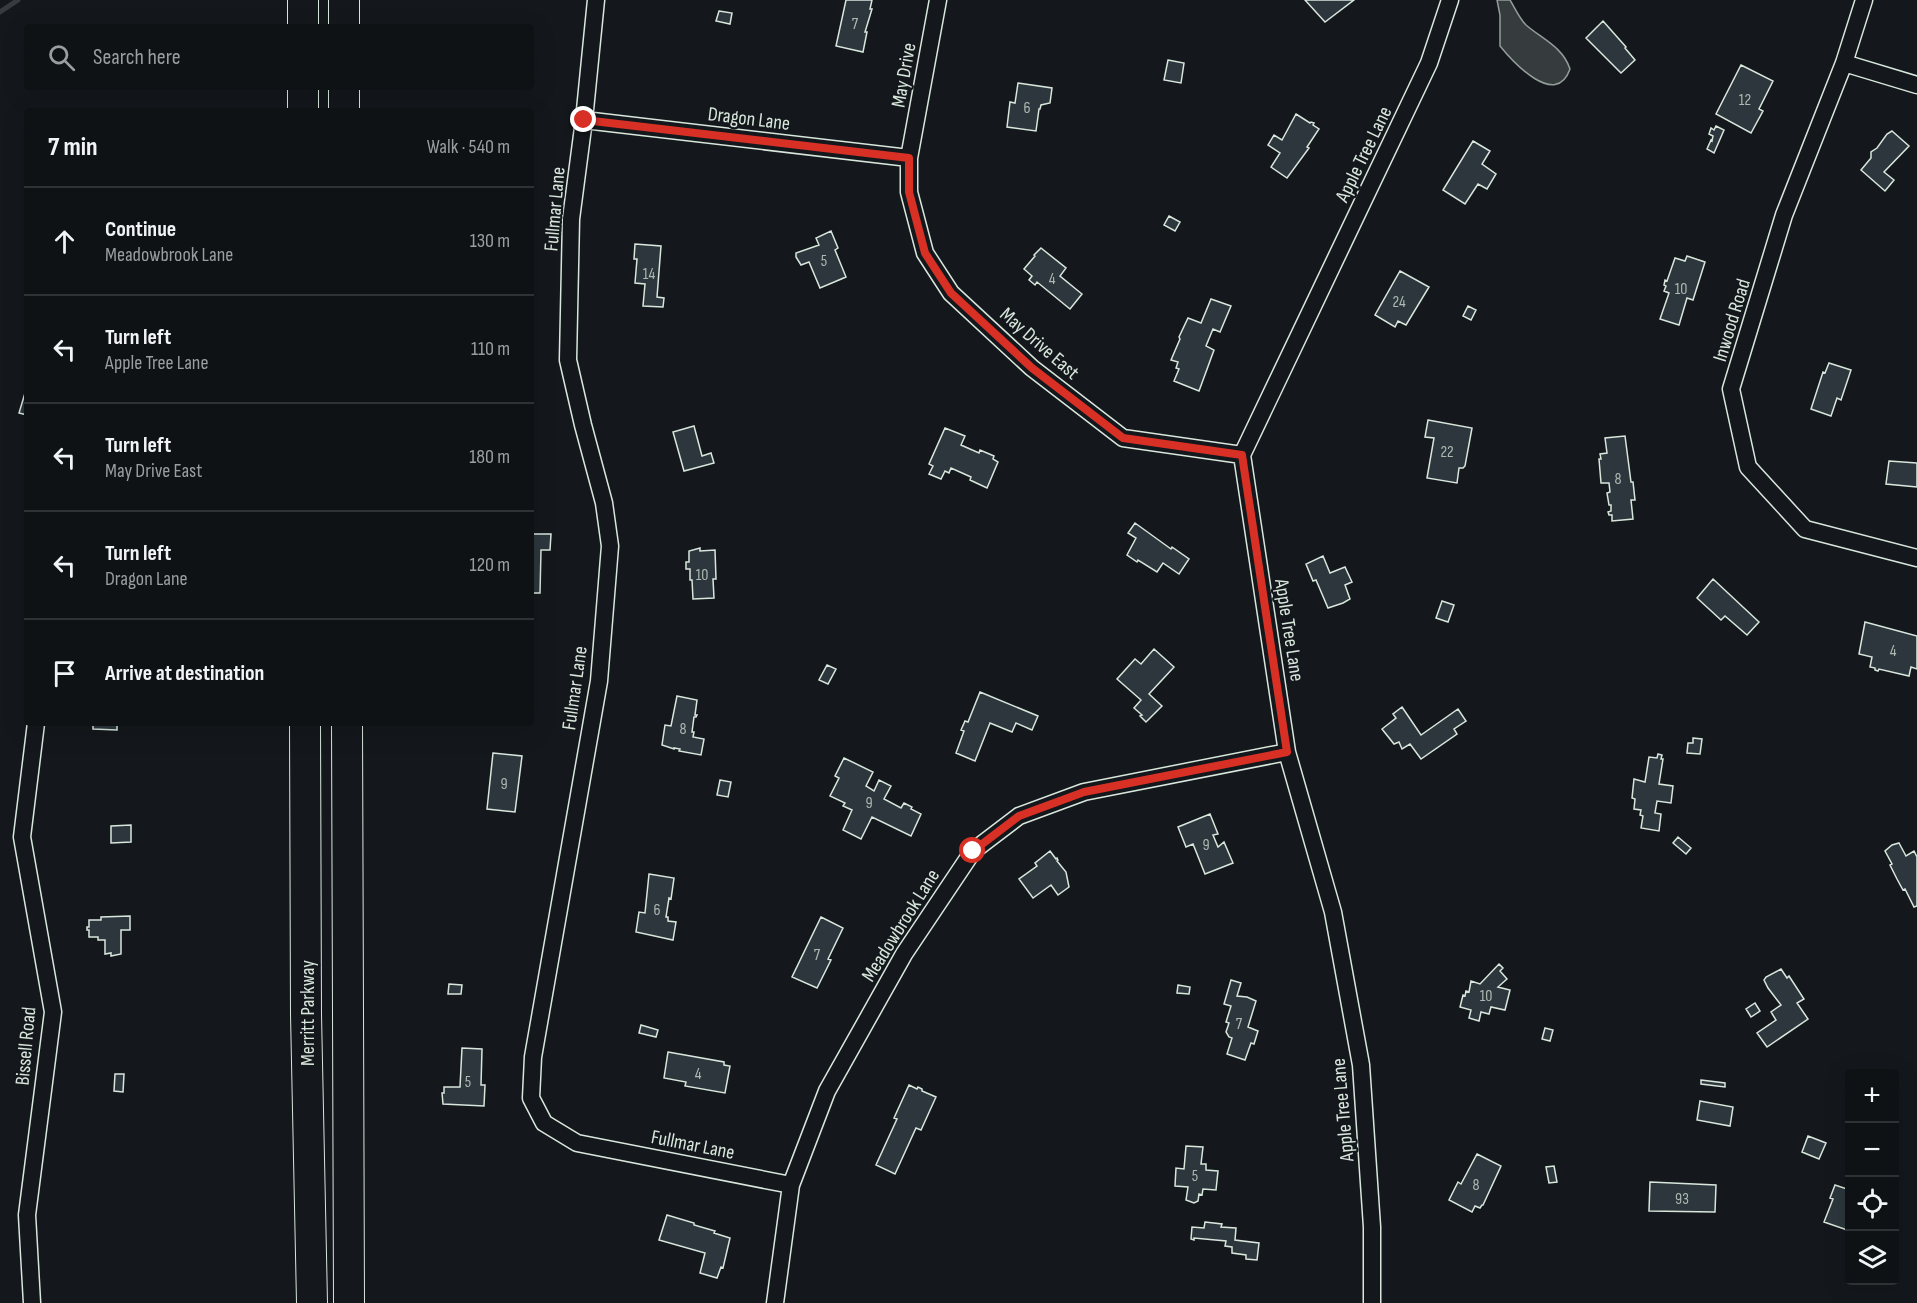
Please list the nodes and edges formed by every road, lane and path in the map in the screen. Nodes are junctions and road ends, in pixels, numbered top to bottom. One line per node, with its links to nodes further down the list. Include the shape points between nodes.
1 (303, 0): 7 (highway)
2 (344, 0): 8 (highway)
3 (596, 0): 15 (street, Fullmar Lane)
4 (938, 0): 16 (street, May Drive)
5 (1450, 0): 17 (street, Apple Tree Lane, via 1429,63)
6 (1864, 0): 9 (street, Inwood Road)
7 (303, 24)
8 (344, 24)
9 (1844, 63): 10 (street); 18 (street, Inwood Road, via 1784,215 1731,389 1748,467 1805,529)
10 (1917, 85)
11 (303, 90): 13 (highway)
12 (344, 90): 14 (highway)
13 (303, 108)
14 (344, 108)
15 (584, 120): 16 (street, Dragon Lane); 23 (street, Fullmar Lane, via 571,219 568,360 604,503 610,546 599,681 533,1057 531,1098 544,1123 577,1143)
16 (909, 158): 17 (street, May Drive East, via 909,192 925,253 951,293 1032,368 1123,438)
17 (1242, 455): 22 (street, Apple Tree Lane)
18 (1917, 558)
19 (36, 726): 24 (street, Bissell Road, via 22,837 53,1012 27,1215)
20 (305, 726): 25 (highway, Merritt Parkway)
21 (347, 726): 26 (highway)
22 (1287, 752): 23 (street, Meadowbrook Lane, via 1084,792 1019,816 973,851 904,954 827,1091); 28 (street, Apple Tree Lane, via 1333,912 1361,1065 1372,1227)
23 (791, 1185): 27 (street, Meadowbrook Lane)
24 (32, 1303)
25 (312, 1303)
26 (349, 1303)
27 (775, 1303)
28 (1372, 1303)

